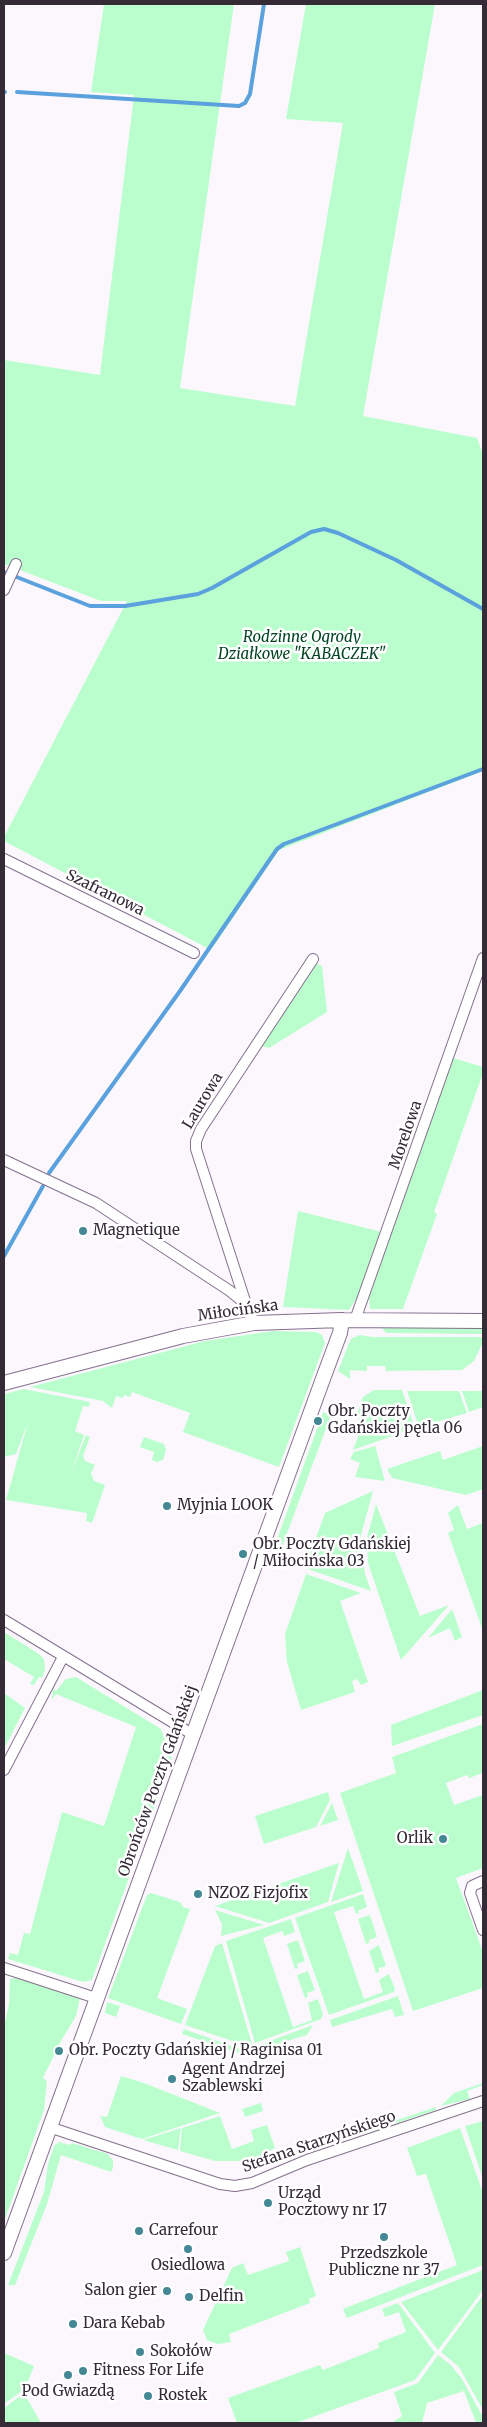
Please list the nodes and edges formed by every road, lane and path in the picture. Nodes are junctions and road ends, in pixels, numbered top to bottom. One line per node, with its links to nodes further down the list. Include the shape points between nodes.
1 (16, 564): 2 (street)
2 (4, 590)
3 (4, 859): 4 (street, Szafranowa)
4 (194, 952)
5 (483, 958): 9 (street, Morelowa)
6 (313, 959): 8 (street, Laurowa, via 196,1141)
7 (4, 1160): 8 (street, Laurowa, via 96,1202)
8 (246, 1304): 11 (street, Laurowa)
9 (348, 1320): 10 (street, Miłocińska); 11 (street, Miłocińska); 15 (street, Obrońców Poczty Gdańskiej, via 340,1333)
10 (483, 1321)
11 (254, 1323): 12 (street, Miłocińska, via 183,1336)
12 (4, 1383)
13 (4, 1620): 14 (street)
14 (63, 1657): 15 (street); 16 (street)
15 (192, 1734): 20 (street, Obrońców Poczty Gdańskiej)
16 (4, 1770)
17 (483, 1882): 18 (street, via 472,1886 470,1893)
18 (483, 1930)
19 (4, 1968): 20 (street)
20 (96, 1998): 22 (street, Obrońców Poczty Gdańskiej)
21 (483, 2101): 22 (street, Stefana Starzyńskiego, via 235,2186 220,2184)
22 (50, 2127): 23 (street, Obrońców Poczty Gdańskiej)
23 (4, 2253)

